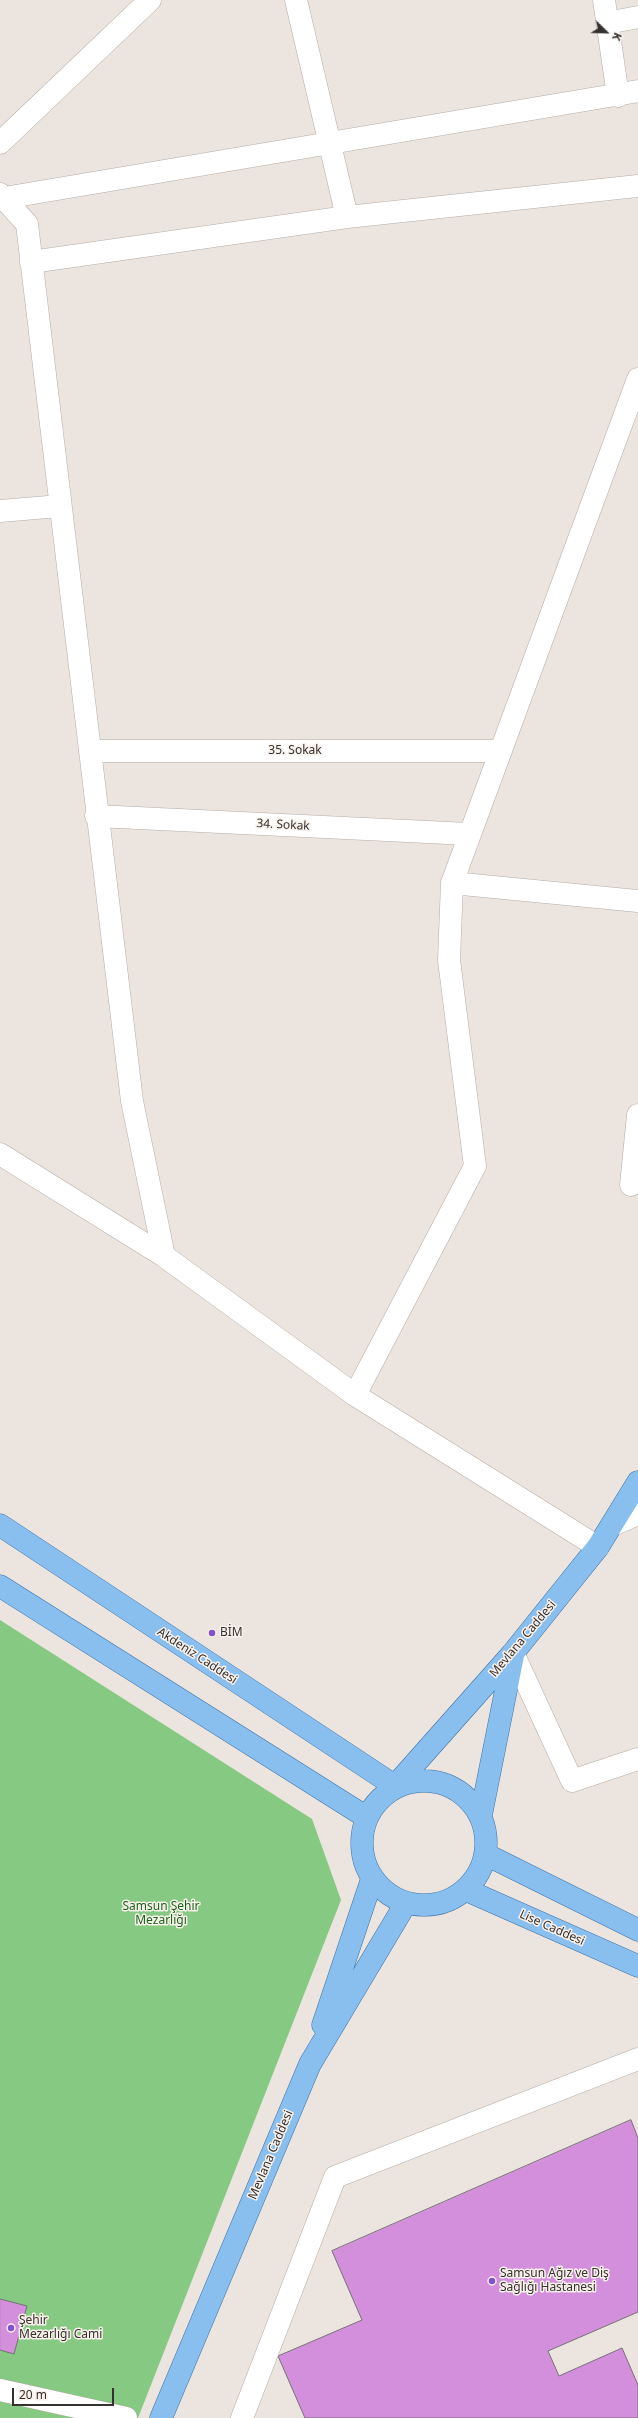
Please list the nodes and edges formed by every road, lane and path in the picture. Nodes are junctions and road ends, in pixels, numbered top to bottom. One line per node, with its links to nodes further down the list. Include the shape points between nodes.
1 (150, 0): 7 (street)
2 (296, 0): 8 (street)
3 (604, 0): 5 (street)
4 (638, 17): 5 (street)
5 (607, 22): 6 (street)
6 (628, 93): 8 (street)
7 (0, 143)
8 (330, 144): 10 (street); 11 (street)
9 (638, 186): 11 (street)
10 (2, 196): 12 (street, via 27,224)
11 (347, 217): 12 (street)
12 (31, 262): 14 (street)
13 (638, 379): 17 (street)
14 (60, 506): 15 (street); 16 (street)
15 (0, 511)
16 (90, 751): 17 (street, 35. Sokak); 18 (street)
17 (501, 751): 19 (street)
18 (96, 816): 19 (street, 34. Sokak); 25 (street, via 132,1101)
19 (469, 834): 20 (street)
20 (452, 883): 21 (street); 26 (street, via 449,960 475,1166)
21 (638, 901)
22 (638, 1115): 24 (street)
23 (0, 1154): 25 (street)
24 (631, 1186)
25 (164, 1256): 26 (street)
26 (355, 1396): 31 (street)
27 (638, 1482): 30 (main road, Mevlana Caddesi)
28 (638, 1514): 30 (street)
29 (0, 1525): 35 (main road, Akdeniz Caddesi)
30 (612, 1525): 31 (main road, Mevlana Caddesi)
31 (598, 1547): 33 (main road, Mevlana Caddesi)
32 (0, 1586): 37 (main road)
33 (513, 1653): 34 (street, via 572,1781); 35 (main road, Mevlana Caddesi); 36 (main road)
34 (638, 1759)
35 (395, 1786): 36 (main road, via 414,1780 434,1780 453,1786 469,1799); 37 (main road, via 378,1799)
36 (481, 1815): 38 (main road, via 486,1834)
37 (366, 1817): 39 (main road, via 363,1859)
38 (486, 1854): 40 (main road, via 479,1873); 42 (main road)
39 (372, 1879): 41 (main road, via 387,1894); 45 (main road)
40 (466, 1890): 41 (main road, via 448,1901 427,1906); 43 (main road, Lise Caddesi)
41 (406, 1904): 45 (main road, Mevlana Caddesi)
42 (638, 1930)
43 (638, 1966)
44 (638, 2059): 49 (street, via 335,2177)
45 (310, 2064): 48 (main road, Mevlana Caddesi)
46 (0, 2390): 47 (street)
47 (126, 2418)
48 (161, 2418)
49 (242, 2418)

